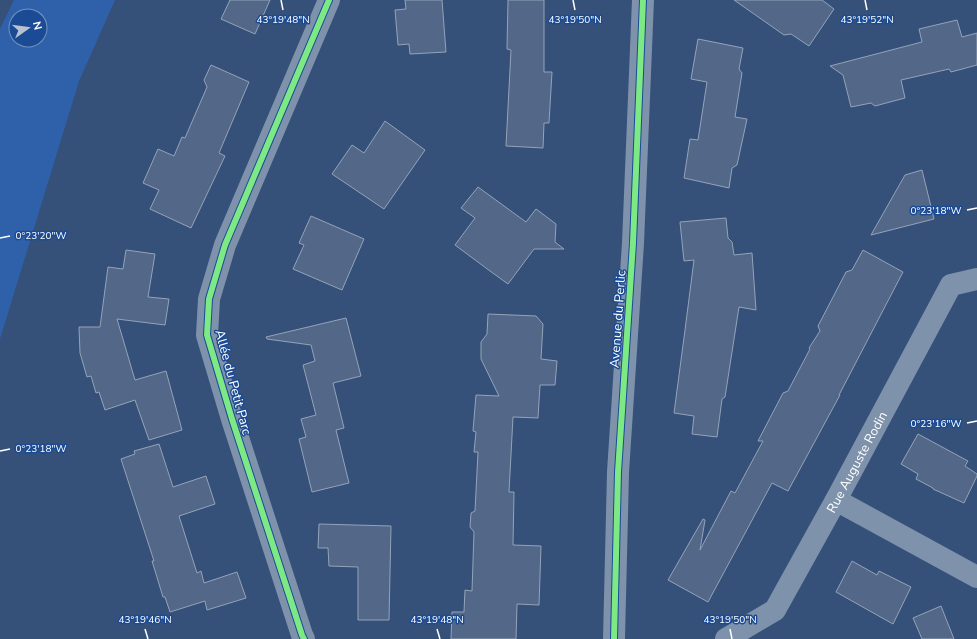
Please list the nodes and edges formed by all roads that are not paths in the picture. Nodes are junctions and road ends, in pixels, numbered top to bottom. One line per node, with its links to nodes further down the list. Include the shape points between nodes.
1 (329, 0): 6 (street, Allée du Petit Parc, via 225,244 209,299 207,335)
2 (643, 0): 7 (street, Avenue du Perlic, via 633,243 618,472)
3 (977, 279): 4 (street, Rue Auguste Rodin, via 951,285)
4 (836, 500): 5 (street); 8 (street, Rue Auguste Rodin, via 775,610)
5 (977, 577)
6 (304, 639)
7 (614, 639)
8 (726, 639)

